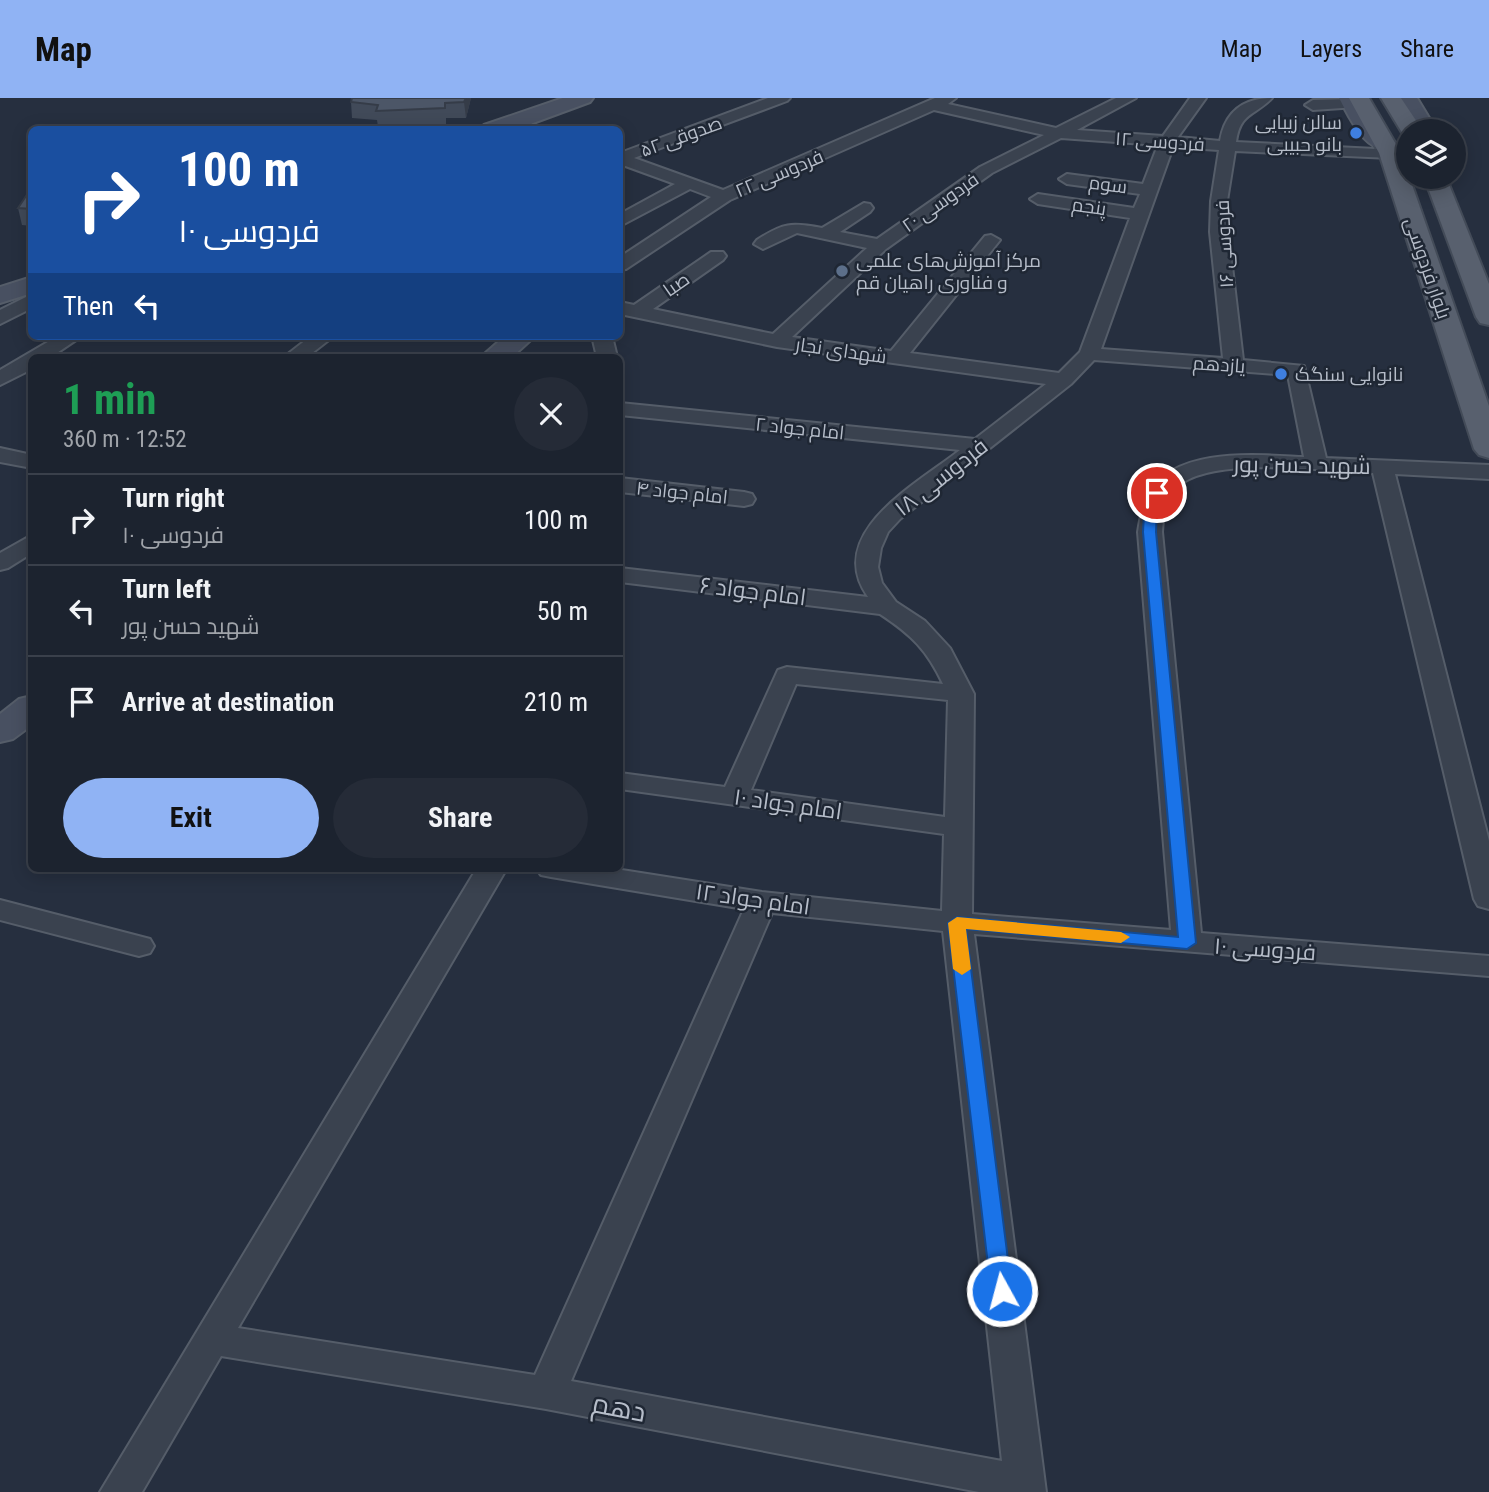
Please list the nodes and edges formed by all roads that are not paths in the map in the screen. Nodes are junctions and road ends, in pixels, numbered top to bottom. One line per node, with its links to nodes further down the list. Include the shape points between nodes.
1 (583, 98): 13 (street)
2 (782, 98): 18 (street, صدوقی ۵۲)
3 (1128, 98): 14 (street, فردوسی ۲۰)
4 (1198, 98): 15 (street, فردوسی ۱۸)
5 (1264, 98): 16 (street, فردوسی ۱۶, via 1240,113 1230,128)
6 (1391, 98): 11 (main road)
7 (1407, 98): 12 (street)
8 (1353, 100): 10 (street); 17 (street, بلوار فردوسی, via 1368,131)
9 (940, 102): 14 (street, فردوسی ۱۲); 26 (street, فردوسی ۲۲)
10 (1313, 105)
11 (1404, 119)
12 (1419, 119)
13 (514, 126)
14 (1057, 133): 15 (street, فردوسی ۱۲); 34 (street, فردوسی ۲۰, via 986,170)
15 (1167, 142): 16 (street, فردوسی ۱۲); 25 (street, فردوسی ۱۸)
16 (1227, 146): 17 (street, فردوسی ۱۲); 53 (street, فردوسی ۱۶, via 1219,232)
17 (1388, 148): 58 (main road, بلوار فردوسی)
18 (623, 158)
19 (623, 160): 20 (street)
20 (643, 167): 21 (street); 23 (street)
21 (623, 179)
22 (1067, 179): 25 (street, سوم)
23 (689, 183): 26 (street); 30 (street)
24 (1441, 189): 41 (main road, بلوار فردوسی)
25 (1148, 190): 29 (street, فردوسی ۱۸)
26 (724, 196): 36 (street, فردوسی ۲۲)
27 (1038, 199): 29 (street, پنجم)
28 (864, 208): 31 (street)
29 (1139, 214): 50 (street, فردوسی ۱۸)
30 (623, 219)
31 (825, 234): 33 (street, via 790,229); 34 (street)
32 (991, 240): 51 (street)
33 (763, 244)
34 (880, 245): 46 (street, فردوسی ۲۰)
35 (717, 256): 40 (street, صبا)
36 (623, 263)
37 (28, 286): 38 (street)
38 (0, 295)
39 (28, 302): 42 (street)
40 (627, 310): 46 (street, شهدای نجار)
41 (1489, 317)
42 (0, 318)
43 (65, 340): 47 (street)
44 (318, 340): 48 (street)
45 (517, 340): 49 (street)
46 (777, 341): 51 (street, شهدای نجار)
47 (42, 354)
48 (298, 354)
49 (499, 354)
50 (1089, 354): 53 (street, یازدهم); 55 (street, فردوسی ۱۸)
51 (896, 357): 55 (street, شهدای نجار)
52 (28, 362): 54 (street)
53 (1234, 366): 61 (street, یازدهم, via 1297,370)
54 (0, 379)
55 (1064, 380): 57 (street, فردوسی ۱۸)
56 (623, 409): 57 (street, امام جواد ۲)
57 (980, 446): 69 (street, فردوسی ۱۸, via 877,530 866,567 870,583)
58 (1489, 449)
59 (0, 455): 60 (street)
60 (28, 461)
61 (1316, 463): 62 (street, شهید حسن پور); 82 (street, شهید حسن پور, via 1211,464 1170,480 1157,493 1151,511)
62 (1382, 467): 63 (street, شهید حسن پور); 78 (street)
63 (1489, 472)
64 (623, 485): 65 (street, امام جواد ۴)
65 (744, 499)
66 (28, 545): 67 (street)
67 (0, 564)
68 (623, 575): 69 (street, امام جواد ۶)
69 (887, 607): 70 (street, فردوسی ۱۸, via 916,626 940,653)
70 (961, 694): 74 (street, via 787,675); 75 (street, فردوسی ۱۸)
71 (28, 710): 72 (street)
72 (0, 731)
73 (623, 781): 74 (street, امام جواد ۱۰)
74 (734, 797): 75 (street, امام جواد ۱۰)
75 (957, 827): 81 (street, فردوسی ۱۸)
76 (490, 872): 85 (street)
77 (576, 872): 79 (street, امام جواد ۱۲)
78 (1489, 899)
79 (762, 902): 81 (street, امام جواد ۱۲); 86 (street)
80 (0, 910): 83 (street)
81 (957, 923): 82 (street, فردوسی ۱۰); 87 (street, فردوسی ۱۸)
82 (1187, 943): 84 (street, فردوسی ۱۰)
83 (139, 946)
84 (1489, 966)
85 (211, 1339): 86 (street, دهم); 88 (street)
86 (546, 1393): 87 (street, دهم)
87 (1025, 1487)
88 (120, 1492)

